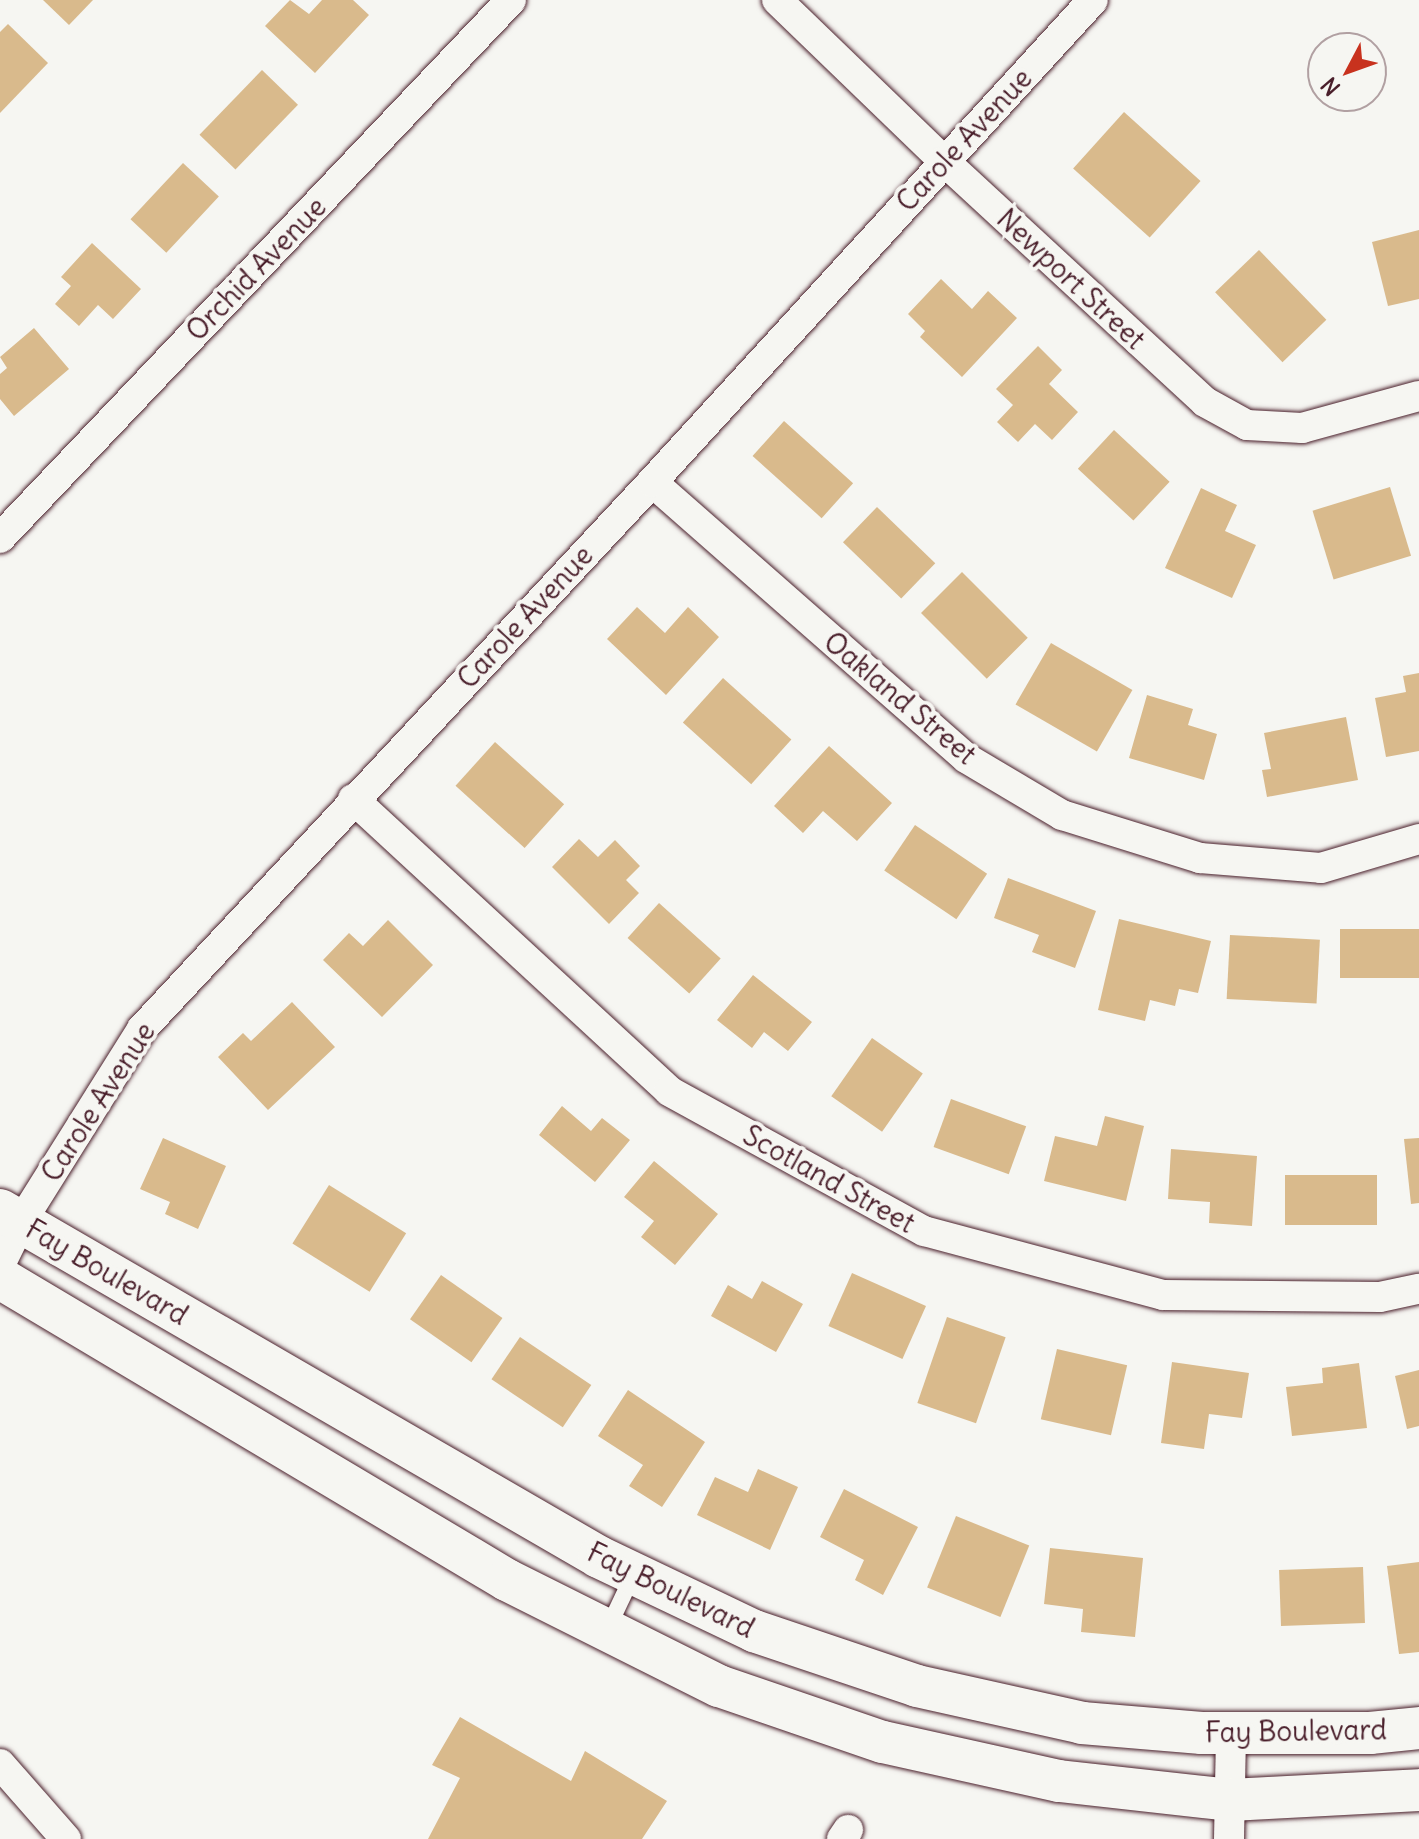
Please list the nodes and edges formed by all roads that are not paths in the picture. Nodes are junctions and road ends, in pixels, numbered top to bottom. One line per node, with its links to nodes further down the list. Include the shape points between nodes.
1 (511, 0): 7 (street, Orchid Avenue)
2 (777, 0): 4 (street, Newport Street)
3 (1093, 0): 4 (street, Carole Avenue)
4 (944, 161): 5 (street, Newport Street, via 1205,402 1247,425 1302,428); 6 (street, Carole Avenue)
5 (1419, 396)
6 (652, 482): 8 (street, Carole Avenue); 9 (street, Oakland Street, via 966,758 1062,815 1200,858 1321,868)
7 (0, 538)
8 (353, 799): 10 (street, Carole Avenue, via 142,1029); 13 (street, Scotland Street, via 669,1091 924,1231 1163,1295 1380,1297)
9 (1419, 839)
10 (10, 1216): 11 (street, Carole Avenue); 14 (main road, Fay Boulevard)
11 (0, 1265)
12 (0, 1278): 15 (main road, Fay Boulevard, via 507,1580)
13 (1419, 1289)
14 (633, 1575): 15 (lane); 17 (main road, Fay Boulevard, via 754,1631 917,1686 1082,1723)
15 (607, 1629): 20 (main road, Fay Boulevard, via 719,1686 883,1742)
16 (1419, 1728): 17 (main road, Fay Boulevard)
17 (1231, 1733): 20 (street)
18 (0, 1764): 21 (street)
19 (1419, 1790): 20 (main road, Fay Boulevard)
20 (1230, 1819)
21 (66, 1839)

